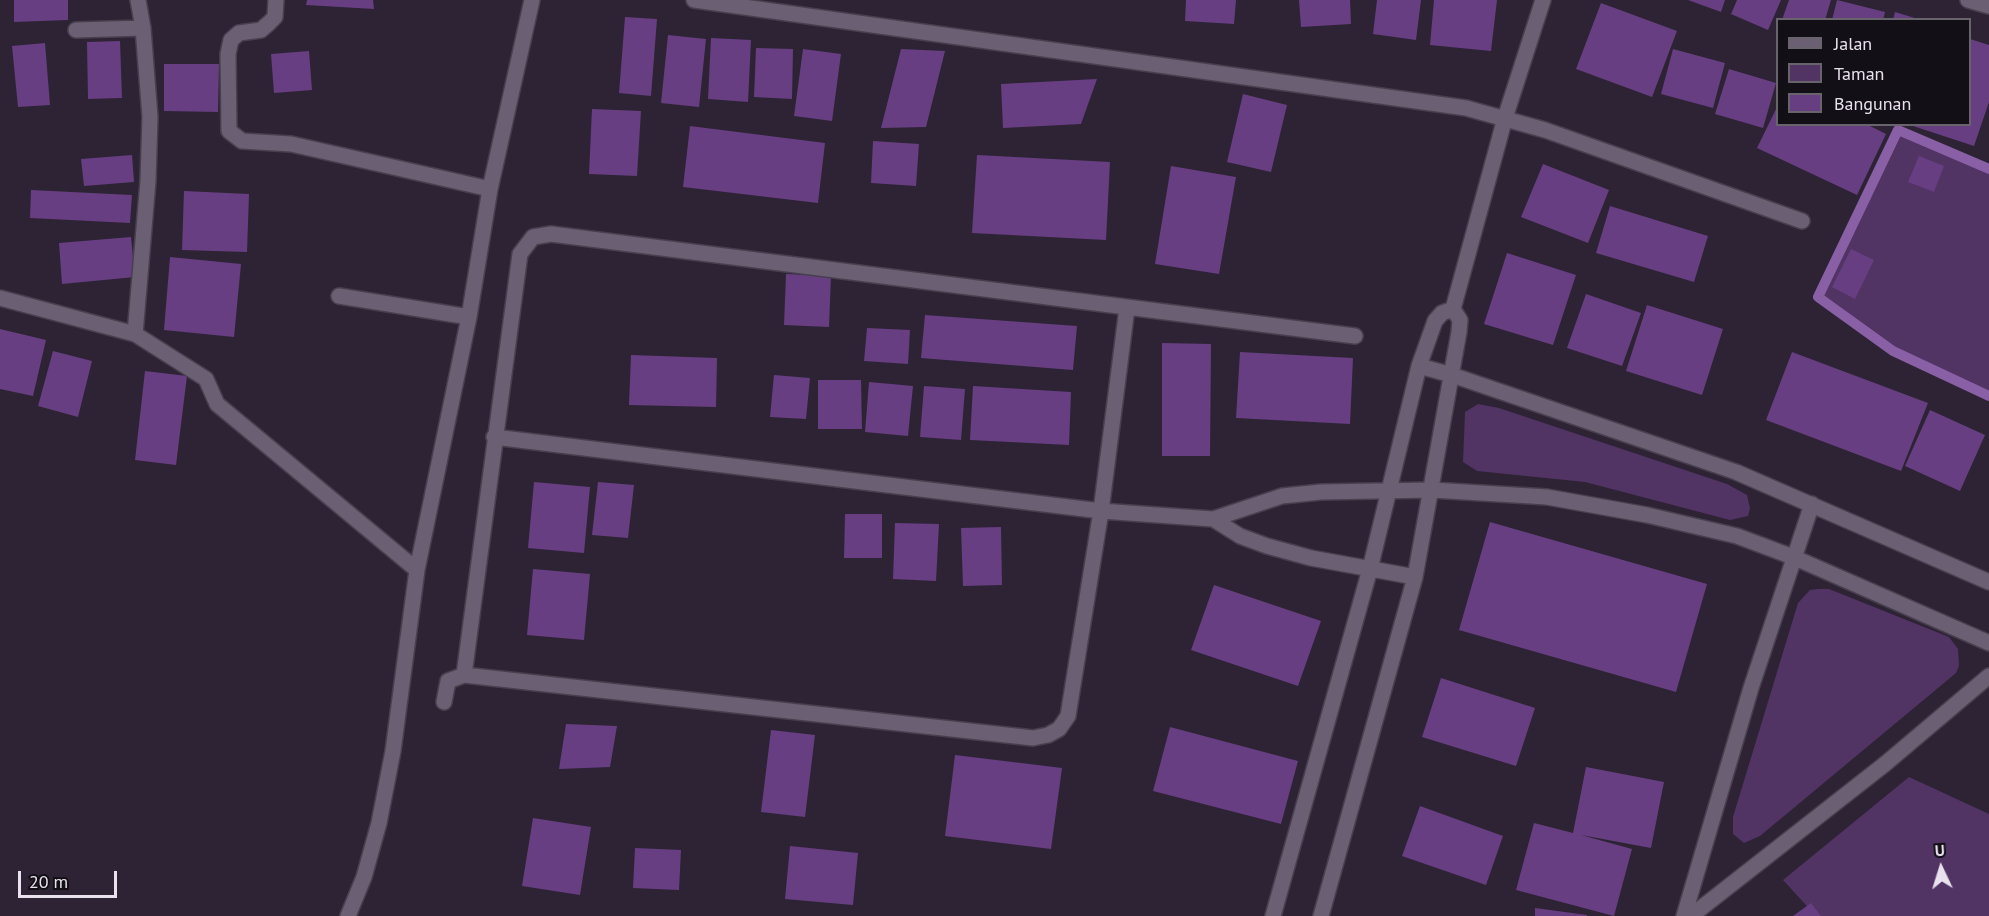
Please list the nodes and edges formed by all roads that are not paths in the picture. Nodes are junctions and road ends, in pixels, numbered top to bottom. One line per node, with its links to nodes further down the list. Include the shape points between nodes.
1 (138, 0): 8 (street)
2 (276, 0): 11 (street, via 275,17 269,23 261,30 239,33 231,40 229,131 242,141 291,144)
3 (532, 0): 11 (street)
4 (694, 0): 10 (street, via 1466,108)
5 (1543, 0): 10 (street)
6 (1968, 0): 7 (street)
7 (1989, 6)
8 (143, 28): 9 (street); 18 (street, via 149,160)
9 (76, 30)
10 (1505, 118): 12 (street); 16 (street)
11 (490, 189): 17 (street)
12 (1802, 221)
13 (339, 296): 17 (street)
14 (0, 298): 18 (street)
15 (1127, 308): 19 (street); 22 (street, via 541,234 533,237 520,254); 26 (street)
16 (1453, 309): 20 (street, via 1435,321); 21 (street, via 1460,320)
17 (469, 317): 30 (street)
18 (135, 334): 30 (street, via 206,379 217,404)
19 (1355, 336)
20 (1419, 366): 21 (street); 23 (street)
21 (1452, 375): 24 (street); 25 (street, via 1736,472)
22 (494, 437): 26 (street); 34 (street)
23 (1389, 490): 24 (street); 27 (street, via 1282,496); 29 (street)
24 (1432, 490): 28 (street, via 1547,497 1647,515 1737,536); 31 (street)
25 (1812, 504): 28 (street); 32 (street)
26 (1101, 511): 27 (street); 34 (street, via 1068,716 1059,729 1048,735 1033,738)
27 (1214, 519): 29 (street, via 1240,536 1267,546)
28 (1793, 557): 33 (street); 40 (street)
29 (1370, 569): 31 (street); 38 (street)
30 (417, 570): 37 (street, via 393,751 379,823)
31 (1415, 577): 39 (street)
32 (1989, 582)
33 (1989, 643)
34 (464, 675): 36 (street, via 448,681)
35 (1989, 676): 41 (street, via 1885,764)
36 (444, 702)
37 (348, 916)
38 (1273, 916)
39 (1321, 916)
40 (1684, 916)
41 (1691, 916)

